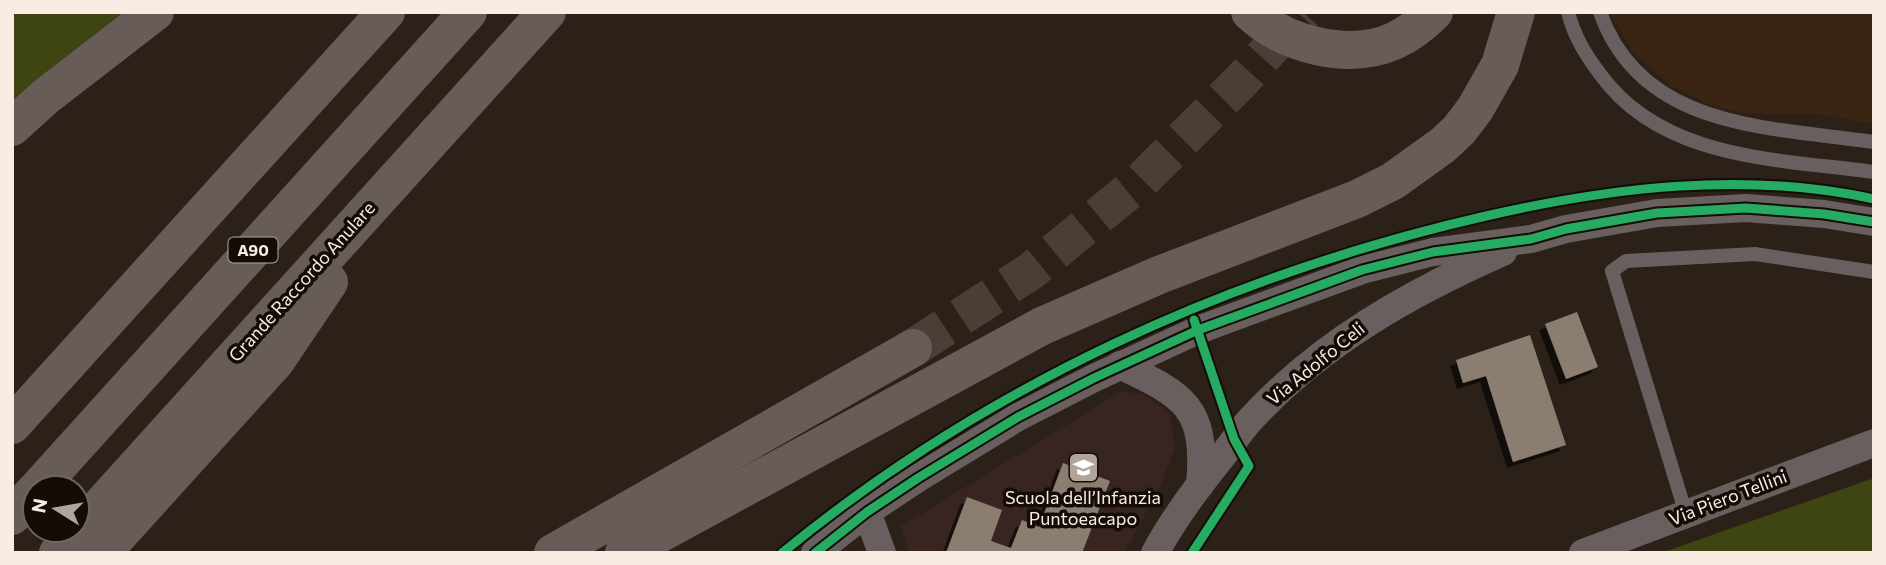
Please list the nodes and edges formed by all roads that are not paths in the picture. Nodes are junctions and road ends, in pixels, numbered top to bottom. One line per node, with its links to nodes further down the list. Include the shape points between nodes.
1 (155, 12): 10 (highway)
2 (386, 12): 19 (highway)
3 (468, 12): 21 (highway, A90)
4 (547, 12): 12 (highway, Grande Raccordo Anulare)
5 (1250, 12): 6 (highway, via 1288,37 1348,50 1394,41)
6 (1434, 12)
7 (1516, 12): 31 (highway, via 1500,65 1483,98 1443,145 1393,181 1042,326)
8 (1568, 12): 13 (lane, via 1582,50 1610,88 1647,121 1691,141 1756,157)
9 (1600, 12): 11 (lane, via 1619,49 1655,89 1675,102 1756,127)
10 (12, 127)
11 (1874, 142)
12 (414, 159): 27 (highway, Grande Raccordo Anulare); 28 (highway, via 275,362)
13 (1874, 172)
14 (1874, 222): 15 (street, via 1787,211 1705,209 1621,218)
15 (1531, 239): 18 (street, via 1433,252 1362,270 1198,330); 22 (street, Via Adolfo Celi, via 1444,278 1339,342 1270,399)
16 (1874, 272): 25 (lane, via 1755,254 1626,261 1612,271)
17 (913, 348): 23 (highway)
18 (1120, 365): 22 (street, via 1168,388 1188,406 1200,438); 24 (street, via 1018,417)
19 (12, 425)
20 (1874, 443): 25 (street, Via Piero Tellini)
21 (50, 474)
22 (1200, 485): 34 (street, Via Adolfo Celi)
23 (632, 507): 29 (highway); 30 (highway)
24 (867, 512): 32 (street); 33 (street)
25 (1686, 514): 26 (street, Via Piero Tellini)
26 (1590, 552)
27 (58, 553)
28 (102, 553)
29 (541, 553)
30 (553, 553)
31 (624, 553)
32 (815, 553)
33 (882, 553)
34 (1155, 553)

